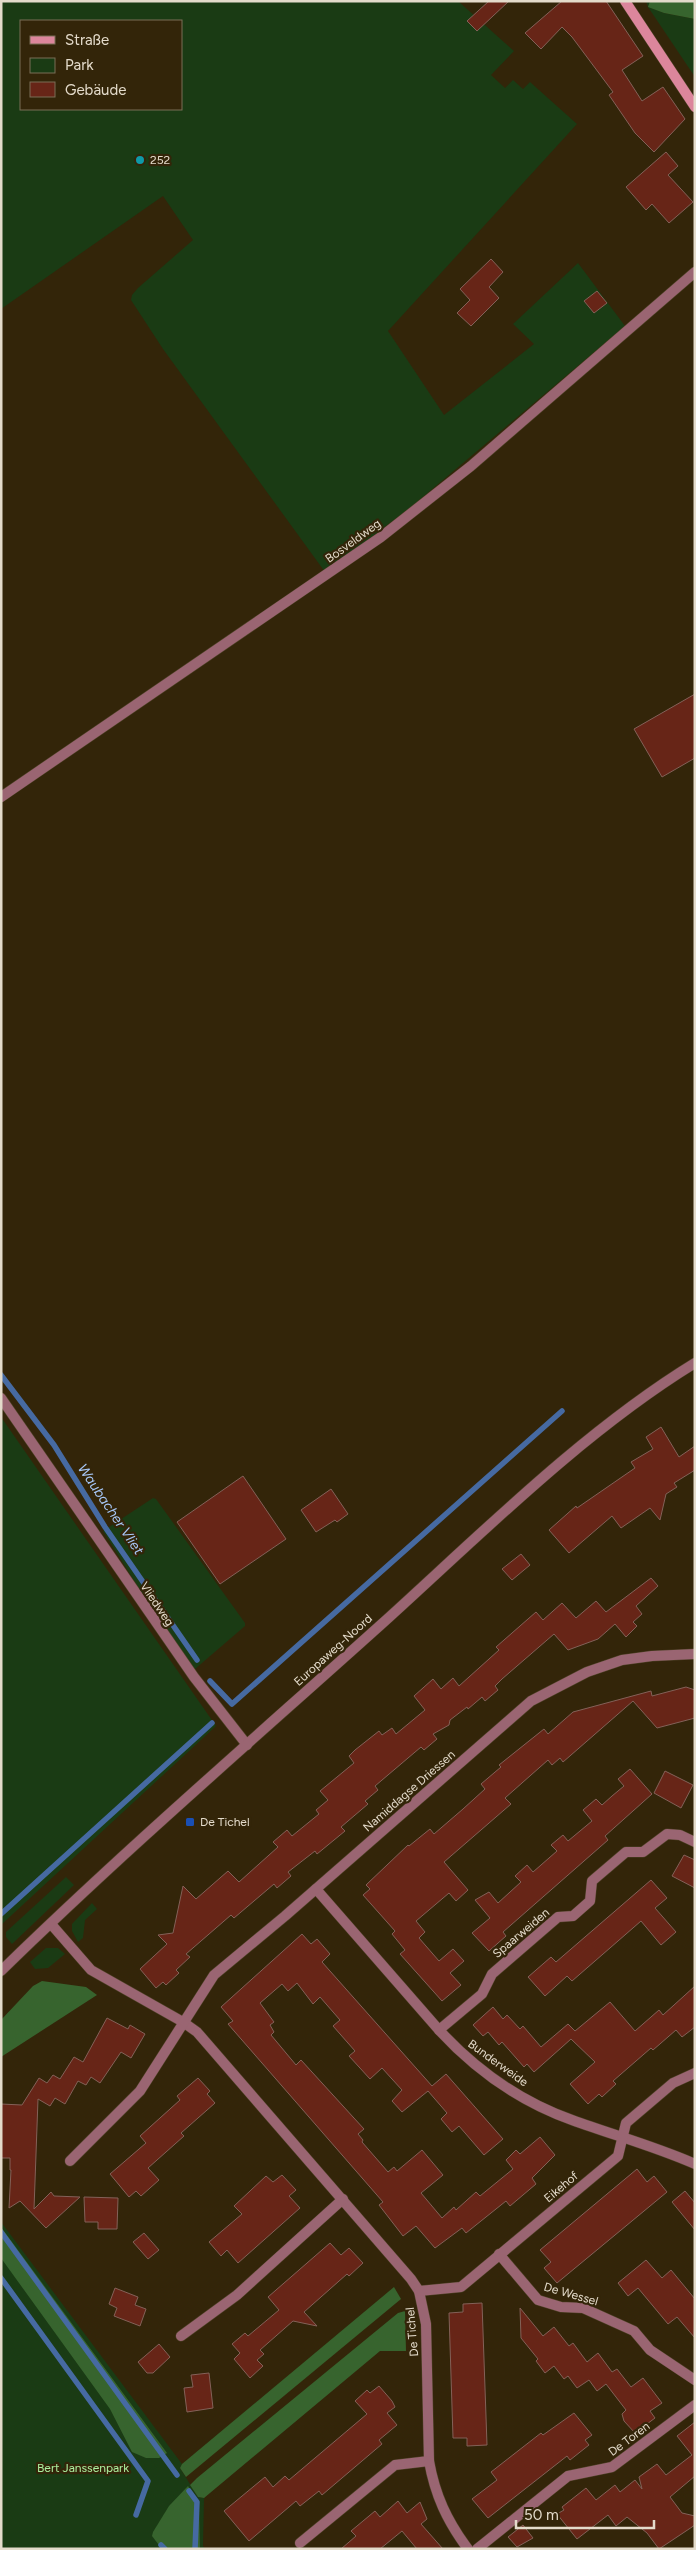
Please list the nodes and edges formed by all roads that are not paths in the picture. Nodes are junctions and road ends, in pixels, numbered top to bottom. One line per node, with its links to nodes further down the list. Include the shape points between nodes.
1 (625, 1): 2 (main road)
2 (695, 107)
3 (695, 272): 4 (street, Bosveldweg, via 471,466 381,537)
4 (1, 797)
5 (695, 1364): 8 (street, Europaweg-Noord, via 634,1405 562,1463)
6 (1, 1398): 8 (street, Vliedweg, via 194,1677)
7 (695, 1654): 10 (street, Namiddagse Driessen, via 622,1660 587,1672 531,1701)
8 (247, 1745): 11 (street, Europaweg-Noord)
9 (695, 1842): 14 (street, Spaarweiden, via 680,1834 667,1834 643,1852 626,1852 592,1881 590,1902 573,1916 558,1917 492,1974 482,1994)
10 (316, 1889): 13 (street, Namiddagse Driessen, via 214,1974); 14 (street, Bunderweide)
11 (51, 1924): 12 (street, Europaweg-Noord); 13 (street, De Tichel, via 91,1970)
12 (1, 1971)
13 (183, 2022): 17 (street, via 140,2091); 19 (street, De Tichel, via 206,2041)
14 (439, 2030): 16 (street, Bunderweide, via 460,2052 512,2091 572,2120)
15 (695, 2073): 16 (street, Eikehof, via 673,2083 626,2123)
16 (622, 2136): 18 (street, Bunderweide); 20 (street, Eikehof, via 618,2156)
17 (70, 2161)
18 (695, 2164)
19 (343, 2199): 21 (street, De Tichel); 22 (street, via 238,2295)
20 (499, 2254): 21 (street, Eikehof, via 460,2287); 23 (street, De Wessel, via 538,2300 561,2307 583,2308 634,2331 650,2350)
21 (419, 2291): 25 (street, De Tichel, via 426,2324)
22 (181, 2336)
23 (695, 2380)
24 (695, 2405): 28 (street, De Toren, via 612,2468 568,2476)
25 (429, 2461): 26 (street, via 395,2465); 27 (street, De Tichel, via 441,2505 452,2528)
26 (300, 2544)
27 (468, 2549)
28 (477, 2549)

